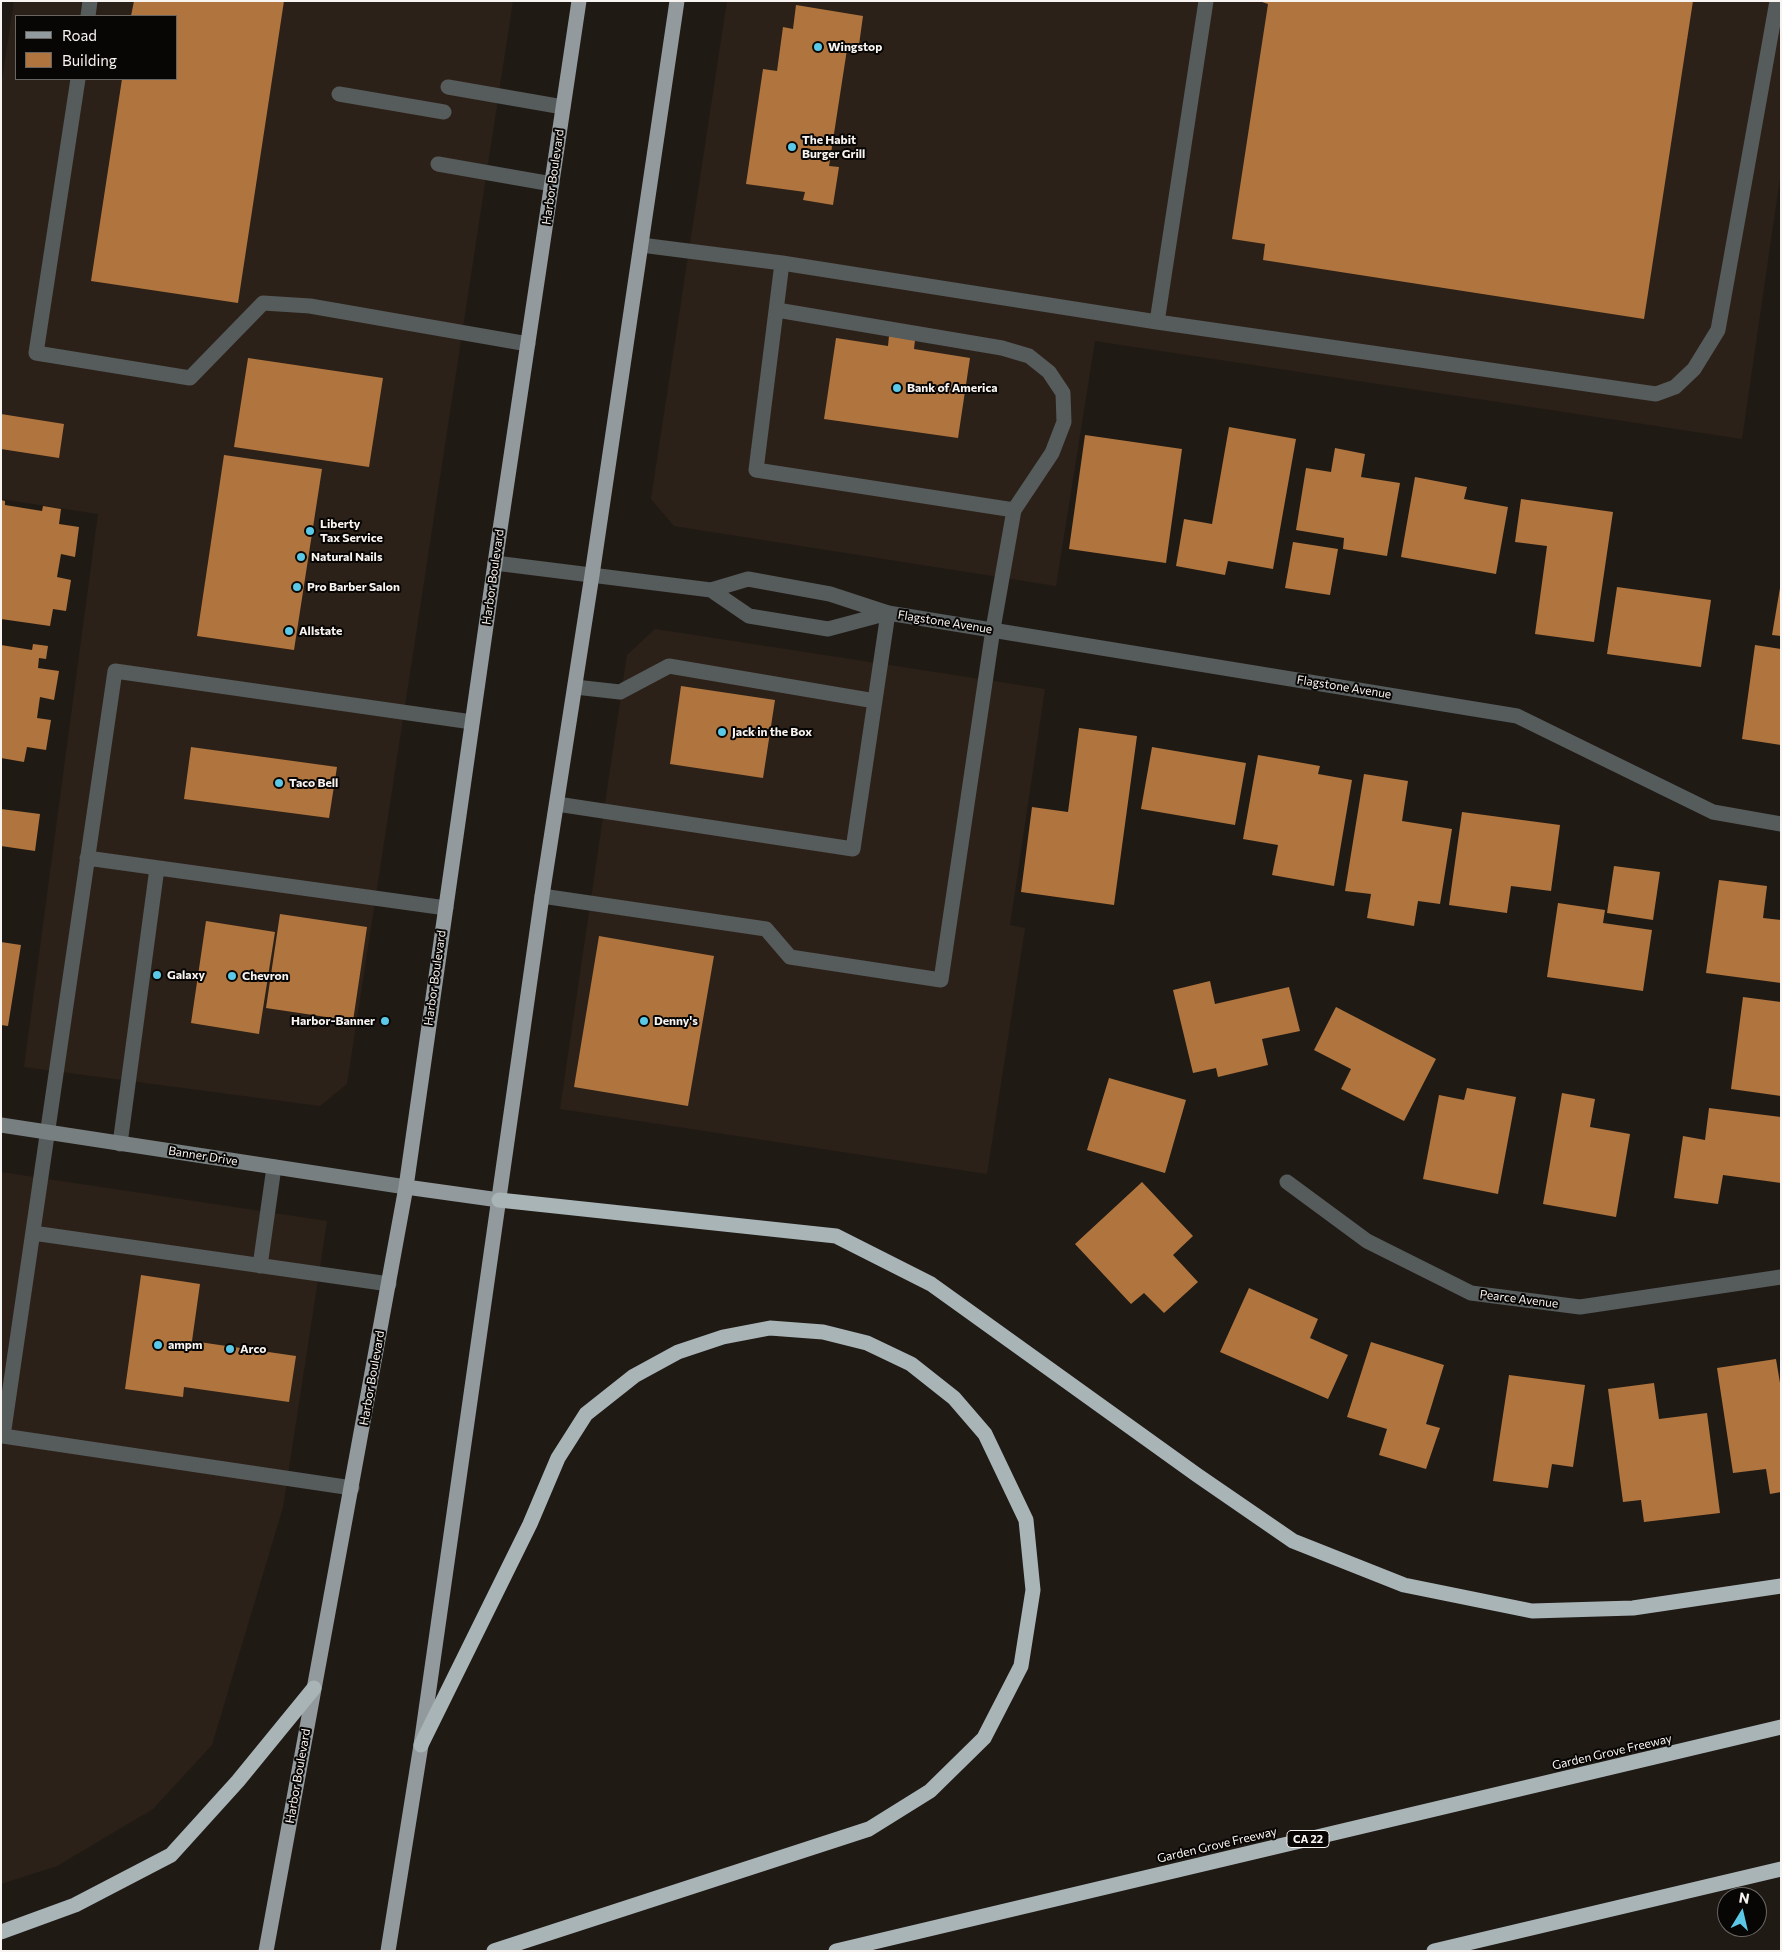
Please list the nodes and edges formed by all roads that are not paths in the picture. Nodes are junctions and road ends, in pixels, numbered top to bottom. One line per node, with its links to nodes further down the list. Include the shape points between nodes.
1 (90, 1): 6 (street)
2 (579, 1): 10 (main road, Harbor Boulevard)
3 (676, 1): 14 (main road)
4 (1206, 1): 17 (street)
5 (1776, 1): 17 (street, via 1718,330 1694,369 1675,387 1656,394)
6 (88, 15)
7 (78, 80): 18 (street, via 36,353 190,378 263,303 310,306)
8 (448, 87): 10 (street)
9 (339, 94): 11 (street)
10 (563, 107): 13 (main road, Harbor Boulevard)
11 (444, 112)
12 (438, 164): 13 (street)
13 (552, 184): 18 (main road, Harbor Boulevard)
14 (641, 245): 15 (street); 21 (main road)
15 (782, 263): 16 (street); 17 (street)
16 (777, 310): 19 (street, via 756,470); 19 (street, via 1002,348 1036,361 1049,372 1063,394 1064,422 1052,453)
17 (1158, 322)
18 (528, 344): 20 (main road, Harbor Boulevard)
19 (1014, 510): 24 (street)
20 (495, 563): 21 (street, Flagstone Avenue); 27 (main road, Harbor Boulevard)
21 (592, 575): 22 (street, Flagstone Avenue); 25 (main road)
22 (711, 590): 23 (street, Flagstone Avenue, via 748,579 830,594); 23 (street, Flagstone Avenue, via 749,616 828,629)
23 (888, 613): 24 (street, Flagstone Avenue); 26 (street)
24 (993, 629): 29 (street, Flagstone Avenue, via 1517,716 1713,812); 32 (street, via 941,980 790,957 766,930)
25 (575, 687): 26 (street, via 620,692 669,666); 28 (main road)
26 (875, 700): 28 (street, via 853,849)
27 (472, 722): 30 (street, via 114,671); 33 (main road, Harbor Boulevard)
28 (557, 804): 32 (main road)
29 (1781, 824)
30 (87, 858): 31 (street); 35 (street)
31 (157, 868): 33 (street); 36 (street)
32 (542, 896): 40 (main road)
33 (446, 908): 39 (main road, Harbor Boulevard)
34 (1, 1125): 35 (street, Banner Drive)
35 (48, 1132): 36 (street, Banner Drive); 41 (street)
36 (120, 1144): 37 (street, Banner Drive)
37 (274, 1167): 39 (street, Banner Drive); 42 (street)
38 (1287, 1182): 43 (street, Pearce Avenue, via 1367,1241 1471,1293 1580,1307)
39 (406, 1188): 40 (main road); 44 (main road, Harbor Boulevard)
40 (498, 1200): 46 (highway, via 836,1236 931,1284 1293,1541 1404,1585 1532,1611 1633,1608); 49 (main road)
41 (33, 1233): 42 (street); 45 (street, via 3,1436)
42 (260, 1266): 44 (street)
43 (1781, 1277)
44 (389, 1284): 45 (main road, Harbor Boulevard)
45 (352, 1488): 47 (main road, Harbor Boulevard)
46 (1781, 1586)
47 (314, 1688): 51 (highway, via 238,1782 170,1855 75,1905); 52 (main road, Harbor Boulevard)
48 (1781, 1727): 55 (highway, Garden Grove Freeway / CA 22)
49 (421, 1745): 53 (main road); 54 (highway, via 530,1524 558,1458 586,1414 634,1376 678,1352 722,1337 770,1328 823,1332 867,1343 911,1364 954,1398 985,1434 1026,1520 1033,1590 1021,1666 984,1738 930,1791 869,1830)
50 (1781, 1870): 56 (highway)
51 (1, 1932)
52 (266, 1951)
53 (388, 1951)
54 (494, 1951)
55 (836, 1951)
56 (1434, 1951)

